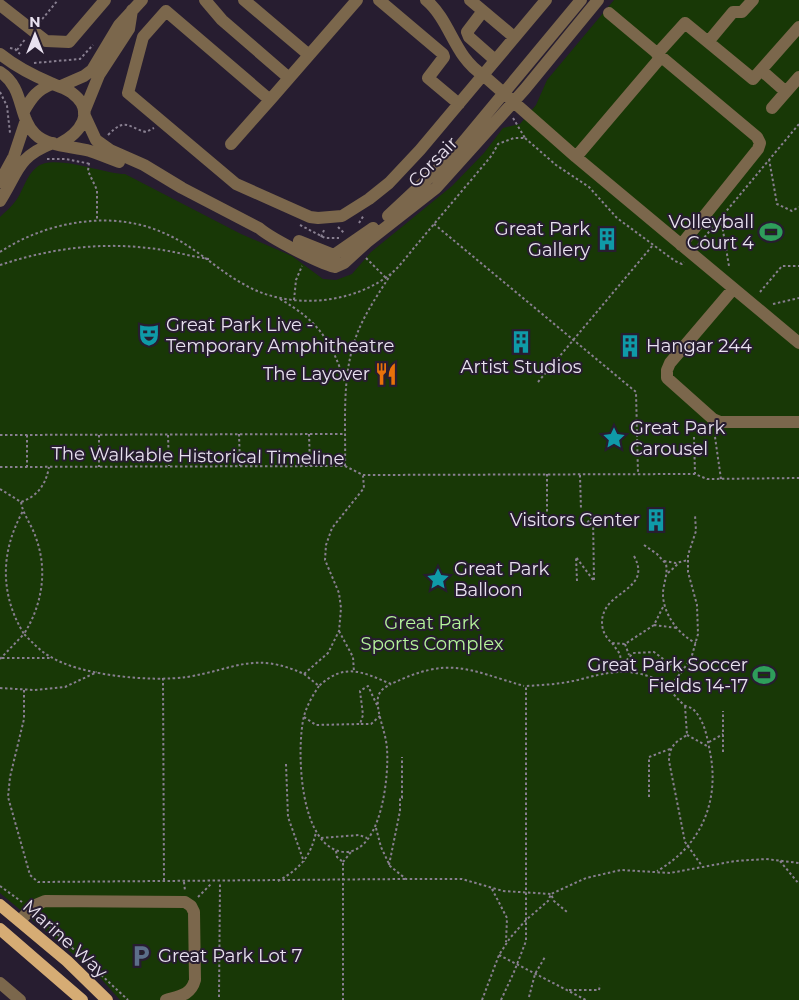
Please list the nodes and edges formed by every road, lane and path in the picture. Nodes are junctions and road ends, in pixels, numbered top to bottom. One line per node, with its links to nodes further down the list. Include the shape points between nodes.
1 (105, 0): 13 (street, via 69,42 46,42)
2 (142, 0): 14 (street)
3 (205, 0): 32 (street, via 222,20)
4 (244, 0): 23 (street)
5 (357, 0): 23 (street)
6 (379, 0): 38 (street, via 444,54 428,78)
7 (426, 0): 30 (street, via 444,19 465,60)
8 (470, 0): 15 (street)
9 (546, 0): 18 (street)
10 (582, 0): 36 (street, Corsair)
11 (598, 0): 36 (street, Corsair)
12 (753, 0): 19 (street, via 742,12 733,12)
13 (0, 5)
14 (132, 10): 33 (street, via 92,70); 40 (street, via 128,29 99,75)
15 (483, 11): 18 (street); 26 (street, via 467,32)
16 (609, 13): 24 (street)
17 (799, 27): 28 (street)
18 (514, 37): 26 (street)
19 (708, 42): 24 (street, via 686,23); 28 (street, via 753,79)
20 (15, 48): 22 (path)
21 (0, 54): 33 (street)
22 (21, 55)
23 (309, 55): 32 (street)
24 (659, 55): 52 (street); 73 (street, via 757,137 760,143)
25 (82, 57): 27 (path)
26 (495, 60): 30 (street)
27 (33, 63)
28 (761, 70): 35 (street)
29 (0, 72): 41 (street, via 11,81)
30 (482, 75): 36 (street); 38 (street)
31 (799, 77): 35 (street)
32 (289, 78): 37 (street)
33 (56, 85): 40 (street, via 77,97); 41 (street, via 40,89 32,97)
34 (0, 92): 49 (path, via 10,120)
35 (786, 92): 39 (street)
36 (508, 99): 52 (street); 58 (street, Corsair, via 436,188 336,267 326,265)
37 (270, 100): 38 (street, via 166,12 143,37 128,94 236,184 318,218 342,216 375,195 401,172); 51 (street)
38 (459, 104)
39 (772, 108)
40 (84, 113): 50 (street, via 79,131); 58 (street, Corsair, via 96,140)
41 (25, 115): 50 (street, via 36,135); 57 (street, via 16,150)
42 (513, 118): 47 (path)
43 (799, 124): 55 (path)
44 (150, 125): 46 (path, via 154,128 146,132 126,124 120,125)
45 (104, 133): 46 (path)
46 (107, 136): 48 (path)
47 (526, 138): 65 (path, via 514,138 495,146 492,155); 72 (path, via 556,165 589,187 617,218)
48 (104, 139)
49 (8, 141)
50 (56, 144): 58 (street, Corsair, via 93,152); 59 (street, via 32,152 23,160)
51 (231, 144)
52 (576, 157): 73 (street)
53 (41, 159): 56 (path, via 66,159)
54 (91, 159): 56 (path)
55 (769, 159): 60 (path, via 777,204 792,210); 62 (path)
56 (89, 164): 63 (path, via 90,176 97,190)
57 (0, 182)
58 (182, 188)
59 (0, 200)
60 (799, 207)
61 (365, 213): 67 (path)
62 (720, 218): 73 (path); 79 (path)
63 (97, 221): 74 (path, via 51,228 30,235); 76 (path, via 124,222 164,232 192,246)
64 (298, 222): 71 (path, via 301,228)
65 (434, 224): 81 (path); 89 (path)
66 (336, 225): 70 (path)
67 (356, 225)
68 (326, 226): 71 (path)
69 (351, 230): 70 (path)
70 (345, 234): 71 (path, via 333,239)
71 (321, 236)
72 (653, 246): 73 (path, via 682,264); 89 (path)
73 (686, 248): 83 (street)
74 (0, 252)
75 (365, 256): 82 (path)
76 (210, 260): 78 (path, via 150,248 96,246 46,252); 85 (path, via 246,286)
77 (306, 262): 87 (path, via 298,272)
78 (0, 265)
79 (729, 266)
80 (799, 266): 84 (path, via 782,266)
81 (391, 273): 82 (path); 92 (path, via 358,332)
82 (385, 277): 87 (path, via 349,295 313,301)
83 (733, 289): 90 (street); 93 (street, via 670,363 667,378 720,422)
84 (760, 292)
85 (277, 298): 87 (path); 92 (path, via 305,315 324,334 336,355)
86 (799, 298): 88 (path)
87 (294, 300)
88 (773, 304)
89 (574, 340): 91 (path); 113 (path, via 636,392)
90 (799, 343)
91 (538, 382)
92 (346, 385): 96 (path)
93 (799, 422)
94 (239, 434): 95 (path); 100 (path); 105 (path)
95 (309, 434): 96 (path); 106 (path)
96 (345, 434): 107 (path)
97 (0, 435): 98 (path)
98 (27, 435): 99 (path); 109 (path)
99 (98, 435): 100 (path); 103 (path)
100 (168, 435): 104 (path)
101 (694, 437): 114 (path)
102 (715, 437): 116 (path)
103 (98, 466): 104 (path, The Walkable Historical Timeline); 110 (path, The Walkable Historical Timeline)
104 (169, 466): 105 (path, The Walkable Historical Timeline)
105 (240, 466): 106 (path, The Walkable Historical Timeline)
106 (310, 466): 107 (path, The Walkable Historical Timeline)
107 (345, 466): 115 (path, The Walkable Historical Timeline)
108 (0, 467): 109 (path, The Walkable Historical Timeline)
109 (27, 467): 110 (path, The Walkable Historical Timeline)
110 (49, 467): 119 (path, via 39,491)
111 (547, 474): 112 (path, The Walkable Historical Timeline); 115 (path, The Walkable Historical Timeline); 122 (path)
112 (580, 474): 113 (path, The Walkable Historical Timeline); 120 (path)
113 (638, 474): 114 (path, The Walkable Historical Timeline)
114 (695, 474): 116 (path, The Walkable Historical Timeline, via 707,479)
115 (363, 475): 137 (path, via 364,488 332,528 326,545 325,560 339,593)
116 (721, 478): 117 (path, The Walkable Historical Timeline)
117 (799, 478)
118 (0, 490): 119 (path)
119 (21, 502): 121 (path)
120 (581, 510)
121 (22, 511): 138 (path, via 36,537 43,576 39,602); 138 (path, via 8,544 3,573 9,609)
122 (547, 513)
123 (694, 515): 129 (path, via 696,531)
124 (593, 516): 125 (path); 126 (path); 133 (path, via 594,582 576,557)
125 (585, 525)
126 (602, 525)
127 (644, 545): 130 (path)
128 (634, 556): 140 (path, via 637,571 634,583 610,602 601,620 604,635)
129 (688, 560): 131 (path); 139 (path, via 698,618)
130 (664, 561): 131 (path); 132 (path)
131 (679, 563): 132 (path)
132 (667, 574): 134 (path)
133 (577, 582)
134 (664, 605): 135 (path); 136 (path)
135 (654, 626): 136 (path); 141 (path)
136 (678, 628): 139 (path)
137 (339, 631): 147 (path, via 353,657); 150 (path, via 328,653)
138 (24, 634): 143 (path); 144 (path)
139 (696, 643): 149 (path)
140 (612, 644): 141 (path); 145 (path)
141 (625, 644): 142 (path)
142 (629, 655): 145 (path); 149 (path, via 654,652)
143 (1, 658): 144 (path)
144 (53, 658): 146 (path)
145 (623, 664): 148 (path)
146 (97, 672): 151 (path); 157 (path, via 65,687)
147 (354, 672): 152 (path); 153 (path, via 341,670)
148 (622, 672): 154 (path); 156 (path, via 653,678)
149 (682, 673): 156 (path)
150 (304, 674): 151 (path, via 279,664 254,661 206,673); 153 (path)
151 (163, 678): 189 (path)
152 (391, 684): 154 (path, via 429,669 448,667 472,669); 159 (path, via 383,687 378,695)
153 (319, 686): 162 (path)
154 (526, 686): 196 (path)
155 (0, 688): 157 (path)
156 (669, 688): 158 (path)
157 (24, 690): 189 (path, via 21,736 8,797 30,875 38,882)
158 (685, 705): 165 (path); 166 (path, via 697,715)
159 (378, 708): 161 (path); 163 (path, via 368,686 360,691 363,715)
160 (723, 711): 164 (path)
161 (380, 716): 163 (path, via 372,724); 173 (path, via 387,747 387,769)
162 (304, 717): 163 (path, via 316,725); 174 (path, via 300,766 306,803)
163 (360, 724)
164 (723, 734): 166 (path); 169 (path)
165 (687, 735): 167 (path); 168 (path)
166 (709, 742): 167 (path)
167 (709, 747): 177 (path, via 713,770 711,800 703,823)
168 (671, 749): 172 (path, via 649,758); 177 (path, via 671,772)
169 (723, 752)
170 (402, 758): 184 (path, via 402,798)
171 (286, 764): 181 (path, via 288,817)
172 (649, 797)
173 (376, 828): 176 (path); 184 (path)
174 (316, 832): 175 (path); 181 (path)
175 (321, 838): 176 (path, via 359,835); 178 (path, via 324,844)
176 (367, 838): 179 (path)
177 (688, 848): 185 (path); 186 (path)
178 (336, 850): 179 (path); 182 (path, via 337,857)
179 (351, 851): 182 (path)
180 (779, 860): 183 (path); 185 (path); 193 (path)
181 (304, 862): 192 (path)
182 (343, 862): 188 (path)
183 (799, 863)
184 (389, 864): 187 (path)
185 (702, 866): 186 (path, via 670,873)
186 (657, 871): 197 (path, via 603,872)
187 (406, 879): 188 (path); 195 (path, via 473,880)
188 (343, 881): 192 (path); 221 (path)
189 (164, 882): 190 (path)
190 (213, 882): 191 (path); 198 (path)
191 (220, 882): 192 (path); 214 (path)
192 (276, 882)
193 (799, 884)
194 (0, 886): 199 (path)
195 (492, 889): 196 (path); 206 (path, via 507,918)
196 (526, 893): 197 (path); 203 (path)
197 (551, 894): 201 (path); 203 (path, via 548,901)
198 (198, 897)
199 (25, 904)
200 (0, 905): 204 (main road, Marine Way)
201 (567, 912)
202 (36, 914): 219 (path)
203 (526, 920): 206 (path); 209 (path, via 526,941)
204 (20, 921): 218 (main road, Marine Way); 220 (street, via 33,906 45,901 185,902 192,906 194,912 195,980 185,995)
205 (0, 929): 217 (main road, Marine Way)
206 (505, 945): 207 (path)
207 (499, 955): 209 (path); 222 (path)
208 (545, 956): 210 (path)
209 (518, 965): 210 (path); 223 (path)
210 (536, 974): 213 (path); 215 (path)
211 (0, 982): 216 (street)
212 (600, 985): 213 (path, via 598,990)
213 (566, 990): 224 (path)
214 (220, 997)
215 (529, 997)
216 (20, 1000)
217 (82, 1000)
218 (107, 1000)
219 (128, 1000)
220 (166, 1000)
221 (343, 1000)
222 (482, 1000)
223 (501, 1000)
224 (586, 1000)

